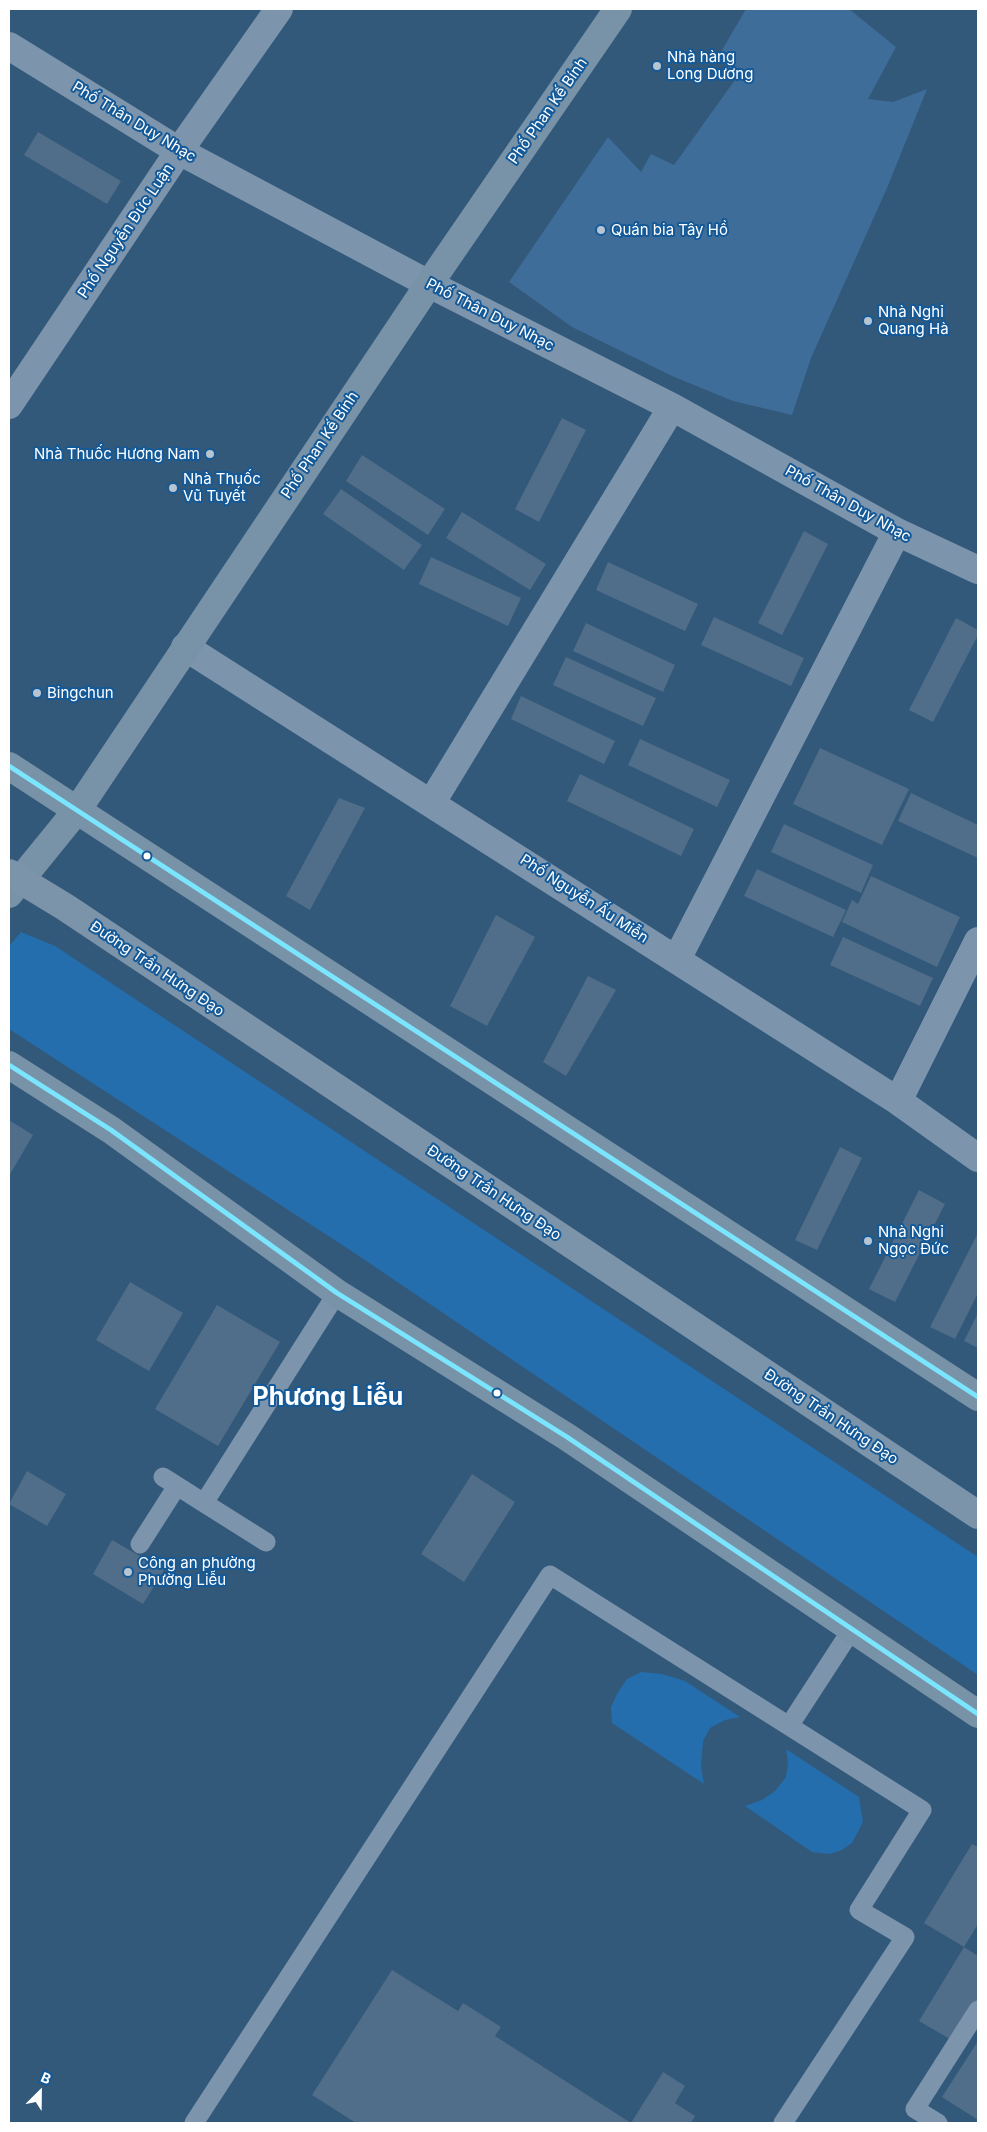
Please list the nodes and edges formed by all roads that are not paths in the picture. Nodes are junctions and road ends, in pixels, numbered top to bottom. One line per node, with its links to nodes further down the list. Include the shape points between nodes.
1 (279, 9): 4 (street, Phố Nguyễn Đức Luận)
2 (618, 9): 5 (main road, Phố Phan Kế Bính)
3 (9, 46): 4 (street, Phố Thân Duy Nhạc)
4 (179, 151): 5 (street, Phố Thân Duy Nhạc); 6 (street, Phố Nguyễn Đức Luận)
5 (429, 284): 7 (street, Phố Thân Duy Nhạc); 10 (main road, Phố Phan Kế Bính)
6 (9, 405)
7 (672, 407): 8 (street, Phố Thân Duy Nhạc); 12 (street)
8 (897, 532): 9 (street, Phố Thân Duy Nhạc); 16 (street)
9 (978, 570)
10 (185, 647): 12 (street, Phố Nguyễn Ấu Miễn); 13 (main road, Phố Phan Kế Bính)
11 (9, 766): 13 (main road)
12 (432, 802): 16 (street, Phố Nguyễn Ấu Miễn)
13 (78, 809): 14 (main road, Phố Phan Kế Bính); 21 (main road)
14 (12, 882): 23 (highway, Đường Trần Hưng Đạo, via 64,907)
15 (978, 941): 18 (street)
16 (677, 959): 18 (street, Phố Nguyễn Ấu Miễn)
17 (9, 1065): 20 (main road, via 110,1130)
18 (898, 1100): 19 (street, Phố Nguyễn Ấu Miễn)
19 (978, 1158)
20 (337, 1293): 22 (lane); 26 (main road, via 566,1437)
21 (978, 1397)
22 (204, 1503): 24 (lane); 25 (lane, via 170,1481)
23 (978, 1515)
24 (266, 1542)
25 (140, 1544)
26 (852, 1629): 27 (main road); 28 (lane)
27 (978, 1714)
28 (789, 1726): 30 (lane, via 550,1575); 31 (lane, via 922,1810 859,1910 905,1937)
29 (978, 2010): 32 (lane, via 916,2109)
30 (194, 2123)
31 (783, 2123)
32 (938, 2123)

